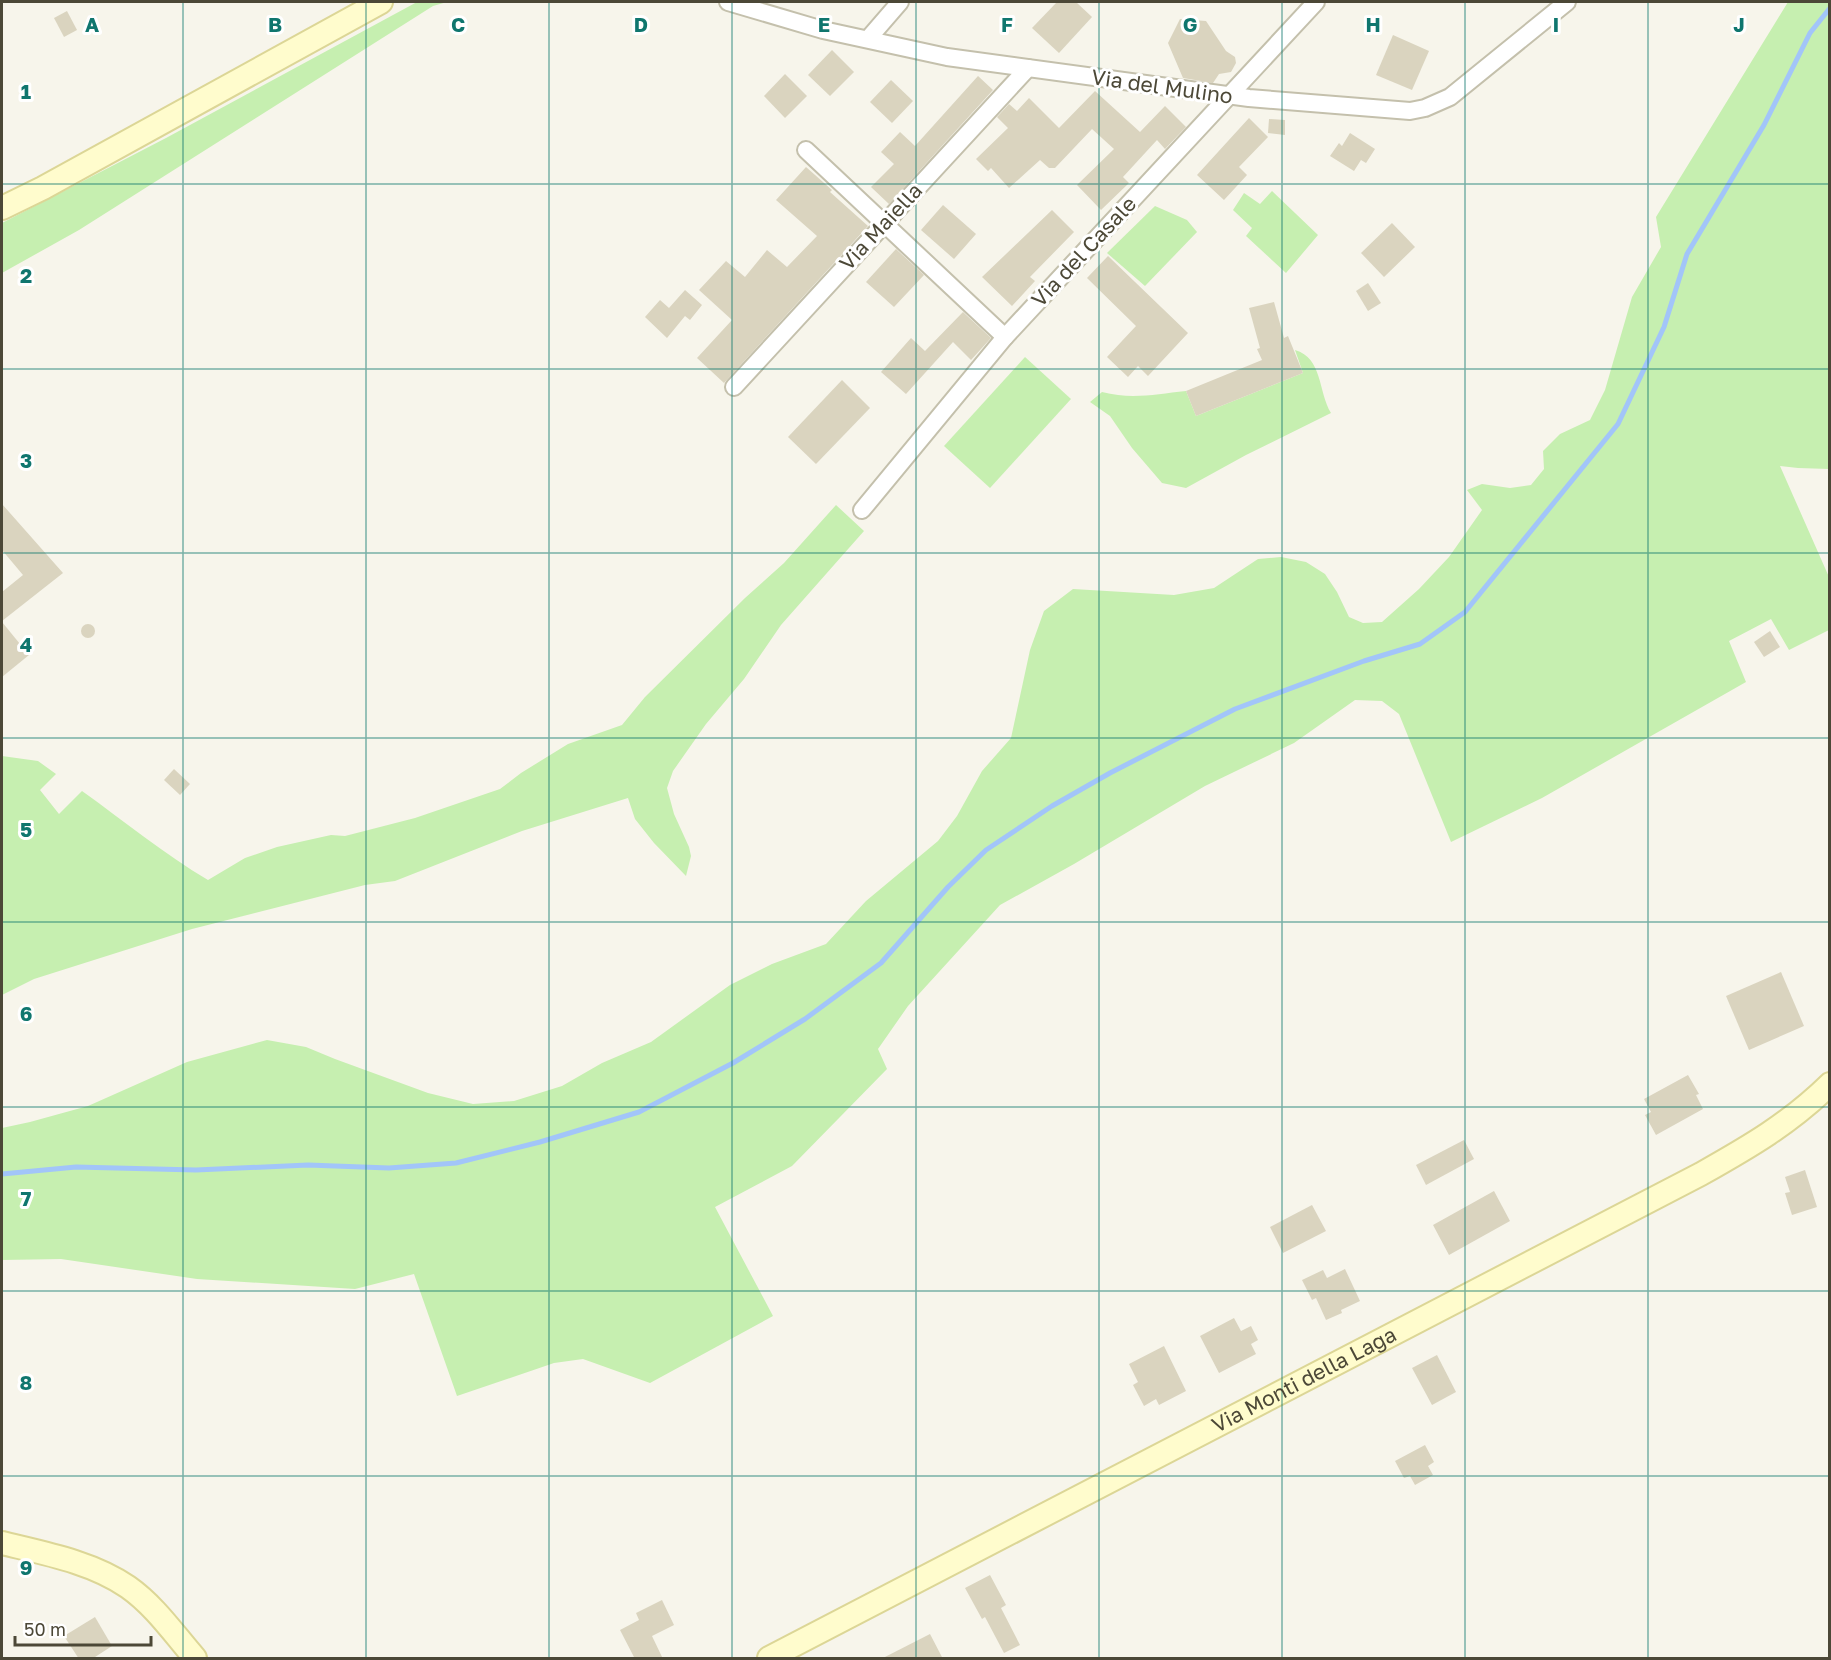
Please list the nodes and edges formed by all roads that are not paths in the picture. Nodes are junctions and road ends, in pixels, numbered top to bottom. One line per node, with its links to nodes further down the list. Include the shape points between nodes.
1 (381, 2): 10 (street)
2 (728, 2): 6 (street, Via del Mulino)
3 (900, 2): 6 (street)
4 (1316, 2): 8 (street, Via del Casale)
5 (1567, 2): 8 (street, Via del Mulino, via 1458,92 1425,108 1410,111)
6 (867, 39): 7 (street, Via del Mulino, via 947,57)
7 (1028, 68): 8 (street, Via del Mulino); 11 (street, Via Maiella)
8 (1228, 96): 12 (street, Via del Casale)
9 (806, 150): 11 (street)
10 (2, 208)
11 (884, 224): 12 (street); 13 (street, Via Maiella)
12 (1005, 337): 14 (street, Via del Casale)
13 (734, 387)
14 (862, 510)
15 (1830, 1084): 18 (street, Via Monti della Laga, via 1778,1129 1701,1174)
16 (2, 1543): 17 (street, via 80,1564 118,1581 146,1602)
17 (195, 1659)
18 (769, 1659)

